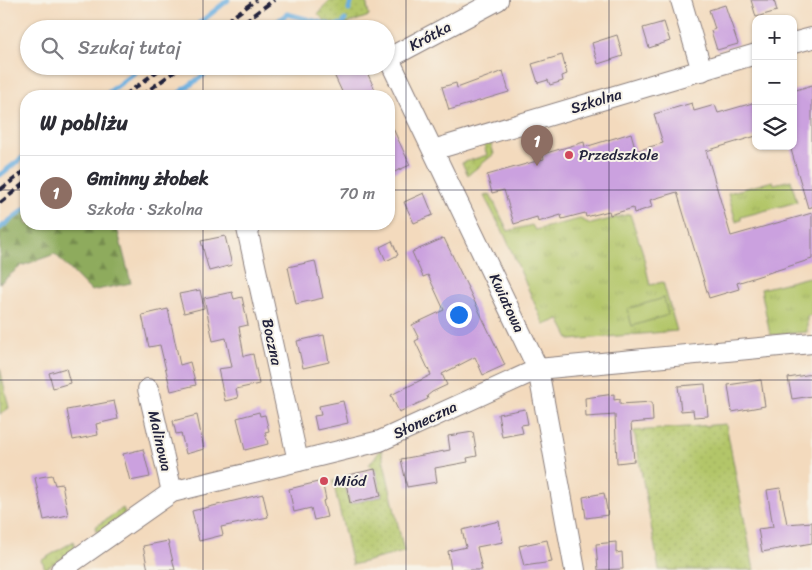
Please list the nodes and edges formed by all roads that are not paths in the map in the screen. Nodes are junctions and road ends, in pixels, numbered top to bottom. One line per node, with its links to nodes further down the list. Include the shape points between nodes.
1 (498, 0): 5 (street, Krótka)
2 (682, 0): 7 (street)
3 (812, 38): 4 (street)
4 (797, 42)
5 (395, 52)
6 (752, 55): 7 (street, Szkolna)
7 (702, 70): 9 (street, Szkolna)
8 (395, 71): 9 (street, Kwiatowa)
9 (433, 150): 12 (street, Kwiatowa)
10 (247, 230): 14 (street, Boczna)
11 (812, 343): 12 (street, Słoneczna)
12 (538, 369): 14 (street, Słoneczna, via 380,441); 17 (street, Kwiatowa)
13 (148, 390): 15 (street, Malinowa)
14 (298, 461): 15 (street, Słoneczna)
15 (172, 492): 16 (street, Słoneczna)
16 (61, 570)
17 (575, 570)

